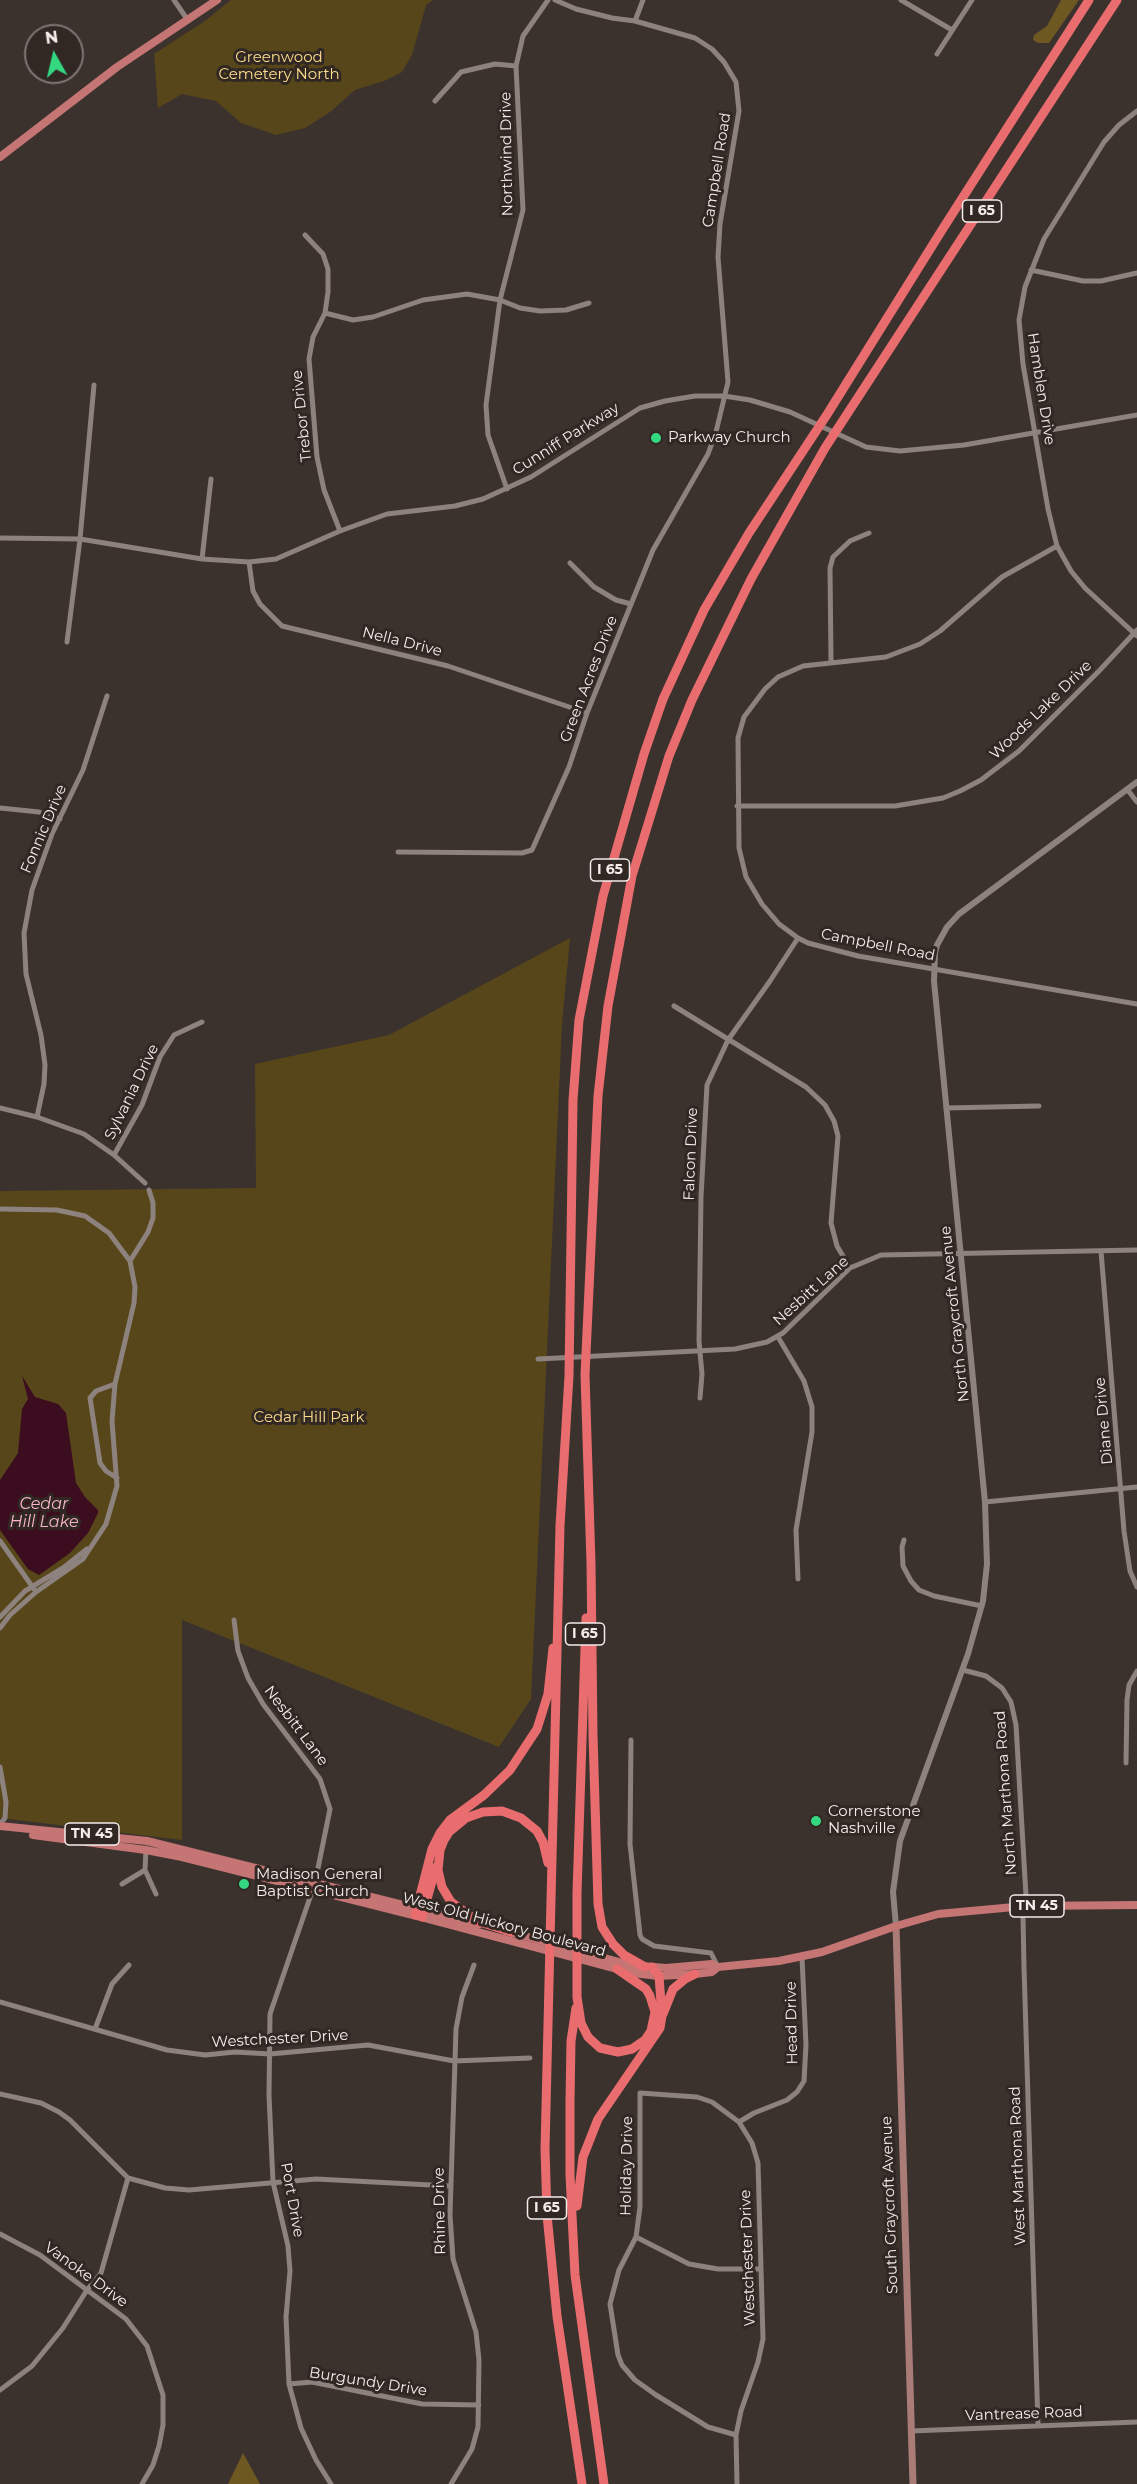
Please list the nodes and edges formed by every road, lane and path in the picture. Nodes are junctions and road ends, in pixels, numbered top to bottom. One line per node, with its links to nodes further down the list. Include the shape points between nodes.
1 (174, 0): 10 (street)
2 (217, 0): 10 (main road)
3 (548, 0): 14 (street, Northwind Drive, via 523,36)
4 (555, 0): 11 (street, Campbell Road)
5 (643, 0): 11 (street)
6 (902, 0): 12 (street)
7 (972, 0): 12 (street)
8 (1089, 0): 84 (highway, I 65, via 749,533 684,651 644,754 608,875 579,1020)
9 (1117, 0): 79 (highway, I 65, via 825,448 742,596 669,756 641,842 618,942 598,1096 585,1342)
10 (187, 19): 17 (main road)
11 (635, 21): 25 (street, Campbell Road, via 695,38 712,49 736,82 739,111 718,257 728,382)
12 (952, 30): 13 (street)
13 (937, 54)
14 (516, 66): 15 (street, via 495,64 461,72); 21 (street, Northwind Drive, via 523,210)
15 (435, 101)
16 (1137, 111): 19 (street, Hamblen Drive, via 1104,142 1044,239)
17 (0, 157)
18 (305, 235): 23 (street, Trebor Drive, via 323,254 328,268)
19 (1031, 270): 20 (street, via 1083,281); 27 (street, Hamblen Drive, via 1019,320)
20 (1137, 273)
21 (500, 300): 22 (street, via 540,310 566,310); 23 (street, via 466,294 440,296 353,321); 29 (street, Northwind Drive, via 486,405 488,435)
22 (589, 303)
23 (325, 313): 30 (street, Trebor Drive, via 313,337 309,359 317,457 324,490)
24 (94, 385): 33 (street)
25 (724, 396): 27 (street, Cunniff Parkway, via 790,412 856,443 881,450 937,449); 29 (street, Cunniff Parkway, via 665,400 640,408); 38 (street, Green Acres Drive, via 708,454 653,550)
26 (1137, 415): 27 (street, Cunniff Parkway)
27 (1035, 433): 34 (street, Hamblen Drive)
28 (211, 479): 35 (street)
29 (507, 489): 30 (street, Cunniff Parkway, via 454,506 387,514)
30 (340, 531): 36 (street, Cunniff Parkway, via 276,559)
31 (868, 533): 41 (street, via 850,541 832,557)
32 (0, 538): 33 (street, Cunniff Parkway)
33 (80, 539): 35 (street, Cunniff Parkway); 40 (street)
34 (1057, 546): 39 (street, Hamblen Drive, via 1085,588); 41 (street, via 1002,577 920,644 886,657)
35 (202, 559): 36 (street, Cunniff Parkway)
36 (249, 562): 43 (street, Nella Drive, via 253,591 282,626 448,666)
37 (570, 563): 38 (street, via 594,587)
38 (631, 604): 43 (street, Green Acres Drive)
39 (1136, 633): 47 (street, Woods Lake Drive, via 1019,751 960,791 895,806)
40 (67, 642)
41 (831, 661): 47 (street, Campbell Road, via 795,668 772,682 744,717 738,738)
42 (107, 696): 49 (street, Fonnic Drive, via 83,770)
43 (587, 713): 50 (street, Green Acres Drive, via 569,767 532,850)
44 (1137, 782): 45 (street, North Graycroft Avenue)
45 (1127, 789): 46 (street); 52 (street, North Graycroft Avenue, via 959,914 937,945)
46 (1137, 802)
47 (737, 806): 51 (street, Campbell Road, via 739,848 746,877 779,924)
48 (0, 808): 49 (street, via 39,812)
49 (60, 819): 60 (street, Fonnic Drive, via 32,890 24,933 26,974 45,1065)
50 (398, 852)
51 (798, 938): 52 (street, Campbell Road, via 834,951); 56 (street, Falcon Drive)
52 (934, 968): 53 (street, Campbell Road); 59 (street, North Graycroft Avenue)
53 (1137, 1004)
54 (674, 1006): 56 (street)
55 (202, 1022): 61 (street, Sylvania Drive, via 174,1035)
56 (728, 1040): 69 (street, via 814,1093 830,1112 838,1136 831,1223 837,1246); 71 (street, Falcon Drive, via 707,1084 700,1263)
57 (1039, 1106): 59 (street)
58 (0, 1108): 60 (street)
59 (946, 1108): 67 (street, North Graycroft Avenue)
60 (37, 1117): 61 (street, via 84,1134)
61 (114, 1155): 62 (street)
62 (145, 1183)
63 (149, 1190): 68 (street, via 153,1218)
64 (0, 1209): 68 (street, via 57,1210 85,1216 109,1233)
65 (1137, 1250): 66 (street, Nesbitt Lane)
66 (1101, 1251): 67 (street, Nesbitt Lane); 77 (street, Diane Drive)
67 (961, 1252): 69 (street, Nesbitt Lane, via 881,1255); 78 (street, North Graycroft Avenue)
68 (130, 1261): 73 (street, via 134,1303)
69 (850, 1268): 70 (street, Nesbitt Lane)
70 (778, 1337): 71 (street, Nesbitt Lane, via 746,1347); 83 (street, via 804,1382 812,1407 812,1432 796,1530)
71 (702, 1351): 72 (street, Nesbitt Lane); 74 (street, Falcon Drive)
72 (538, 1359)
73 (115, 1384): 75 (street, via 112,1421); 75 (street, via 96,1391 90,1398 100,1462)
74 (700, 1398)
75 (117, 1478): 80 (street, via 115,1501)
76 (1137, 1487): 77 (street)
77 (1121, 1489): 78 (street); 86 (street, Diane Drive, via 1129,1566)
78 (985, 1502): 88 (street, North Graycroft Avenue, via 988,1549)
79 (588, 1524): 116 (highway, via 598,1904 602,1927 613,1944 624,1955); 121 (highway, I 65)
80 (102, 1532): 85 (street, via 78,1557); 87 (street, via 83,1559)
81 (904, 1540): 88 (street, via 903,1566 919,1590)
82 (0, 1541): 85 (street)
83 (798, 1579)
84 (560, 1586): 107 (highway, via 548,1694 537,1729 510,1770 440,1833 432,1849); 109 (highway, I 65)
85 (32, 1587): 87 (street); 89 (street)
86 (1137, 1587)
87 (36, 1592): 91 (street)
88 (982, 1606): 92 (street, North Graycroft Avenue)
89 (0, 1617)
90 (234, 1620): 103 (street, Nesbitt Lane, via 238,1651 248,1678 263,1704 321,1779 327,1794 329,1823)
91 (0, 1628)
92 (963, 1670): 106 (street, North Marthona Road, via 975,1671 995,1682 1011,1702); 108 (street, North Graycroft Avenue, via 900,1841 893,1892)
93 (1137, 1671): 95 (street, via 1128,1692)
94 (631, 1740): 117 (street, via 630,1844 640,1935 654,1946 711,1953)
95 (1126, 1763)
96 (0, 1767): 97 (street, via 6,1802 5,1818)
97 (0, 1825): 99 (main road, West Old Hickory Boulevard / TN 45)
98 (0, 1831): 99 (main road, West Old Hickory Boulevard / TN 45)
99 (147, 1845): 101 (street); 103 (main road, West Old Hickory Boulevard / TN 45)
100 (440, 1850): 107 (highway); 109 (highway, via 449,1832 474,1814 502,1811 529,1823 540,1836 548,1859); 110 (highway, via 440,1878 452,1902 477,1921)
101 (145, 1870): 102 (street); 104 (street)
102 (122, 1884)
103 (314, 1886): 107 (main road, West Old Hickory Boulevard / TN 45); 125 (street, Port Drive, via 270,2014)
104 (156, 1894)
105 (1137, 1905): 106 (main road, West Old Hickory Boulevard / TN 45)
106 (1025, 1906): 108 (main road, West Old Hickory Boulevard / TN 45, via 938,1914); 143 (street, West Marthona Road)
107 (420, 1913): 110 (main road, West Old Hickory Boulevard / TN 45); 111 (main road, West Old Hickory Boulevard / TN 45)
108 (896, 1926): 112 (main road, West Old Hickory Boulevard / TN 45); 144 (main road, South Graycroft Avenue)
109 (550, 1929): 149 (highway, I 65, via 547,2215 557,2316)
110 (511, 1932): 111 (main road, West Old Hickory Boulevard / TN 45)
111 (525, 1940): 113 (main road, West Old Hickory Boulevard / TN 45)
112 (802, 1957): 117 (main road, West Old Hickory Boulevard / TN 45); 130 (street, Head Drive, via 804,2081 787,2100)
113 (601, 1961): 116 (main road, West Old Hickory Boulevard / TN 45); 118 (main road, West Old Hickory Boulevard / TN 45)
114 (129, 1965): 124 (street, via 112,1984)
115 (474, 1965): 127 (street, Rhine Drive, via 462,1997)
116 (648, 1967): 117 (main road, West Old Hickory Boulevard / TN 45); 120 (highway)
117 (718, 1967): 119 (main road, West Old Hickory Boulevard / TN 45, via 712,1972)
118 (617, 1969): 120 (main road, West Old Hickory Boulevard / TN 45); 121 (highway, via 640,1984 653,2004 654,2022 639,2046 618,2052 593,2043 581,2023)
119 (695, 1974): 120 (main road, West Old Hickory Boulevard / TN 45); 123 (highway, via 673,1989)
120 (659, 1976): 123 (highway)
121 (577, 1997): 135 (highway, I 65, via 571,2041 570,2101)
122 (0, 2002): 124 (street, Westchester Drive)
123 (662, 2016): 135 (highway, via 653,2040 606,2105 590,2139 583,2157)
124 (95, 2029): 125 (street, Westchester Drive, via 180,2052)
125 (270, 2054): 127 (street, Westchester Drive, via 369,2045); 132 (street, Port Drive)
126 (530, 2058): 127 (street, Westchester Drive)
127 (454, 2061): 133 (street, Rhine Drive)
128 (657, 2093): 130 (street, Westchester Drive, via 712,2102); 136 (street, Holiday Drive, via 640,2092 640,2207)
129 (0, 2094): 131 (street, via 41,2103 70,2120)
130 (739, 2122): 137 (street, Westchester Drive, via 758,2163)
131 (128, 2178): 132 (street, via 189,2190); 138 (street, via 101,2273)
132 (273, 2182): 133 (street, via 316,2179); 139 (street, Port Drive, via 290,2263 286,2316)
133 (450, 2186): 141 (street, Rhine Drive, via 453,2259 476,2332)
134 (0, 2234): 138 (street, Vanoke Drive, via 40,2255)
135 (574, 2235): 150 (highway, I 65, via 578,2308)
136 (636, 2237): 137 (street, via 689,2264); 145 (street, Holiday Drive, via 619,2270 610,2304 622,2365 635,2380 687,2415 708,2427)
137 (761, 2269): 145 (street, Westchester Drive, via 763,2339)
138 (87, 2290): 140 (street, via 63,2330 32,2366); 146 (street, Vanoke Drive, via 126,2319 147,2346 158,2375 163,2426 156,2456)
139 (289, 2384): 141 (street, Burgundy Drive, via 312,2382 422,2404); 147 (street, Port Drive, via 301,2428)
140 (0, 2390)
141 (479, 2405): 148 (street, Rhine Drive, via 472,2449)
142 (1137, 2422): 143 (street, Vantrease Road)
143 (1038, 2425): 144 (street, Vantrease Road)
144 (911, 2431): 152 (main road, South Graycroft Avenue)
145 (736, 2435): 151 (street, Westchester Drive)
146 (142, 2484)
147 (331, 2484)
148 (451, 2484)
149 (582, 2484)
150 (604, 2484)
151 (737, 2484)
152 (913, 2484)

